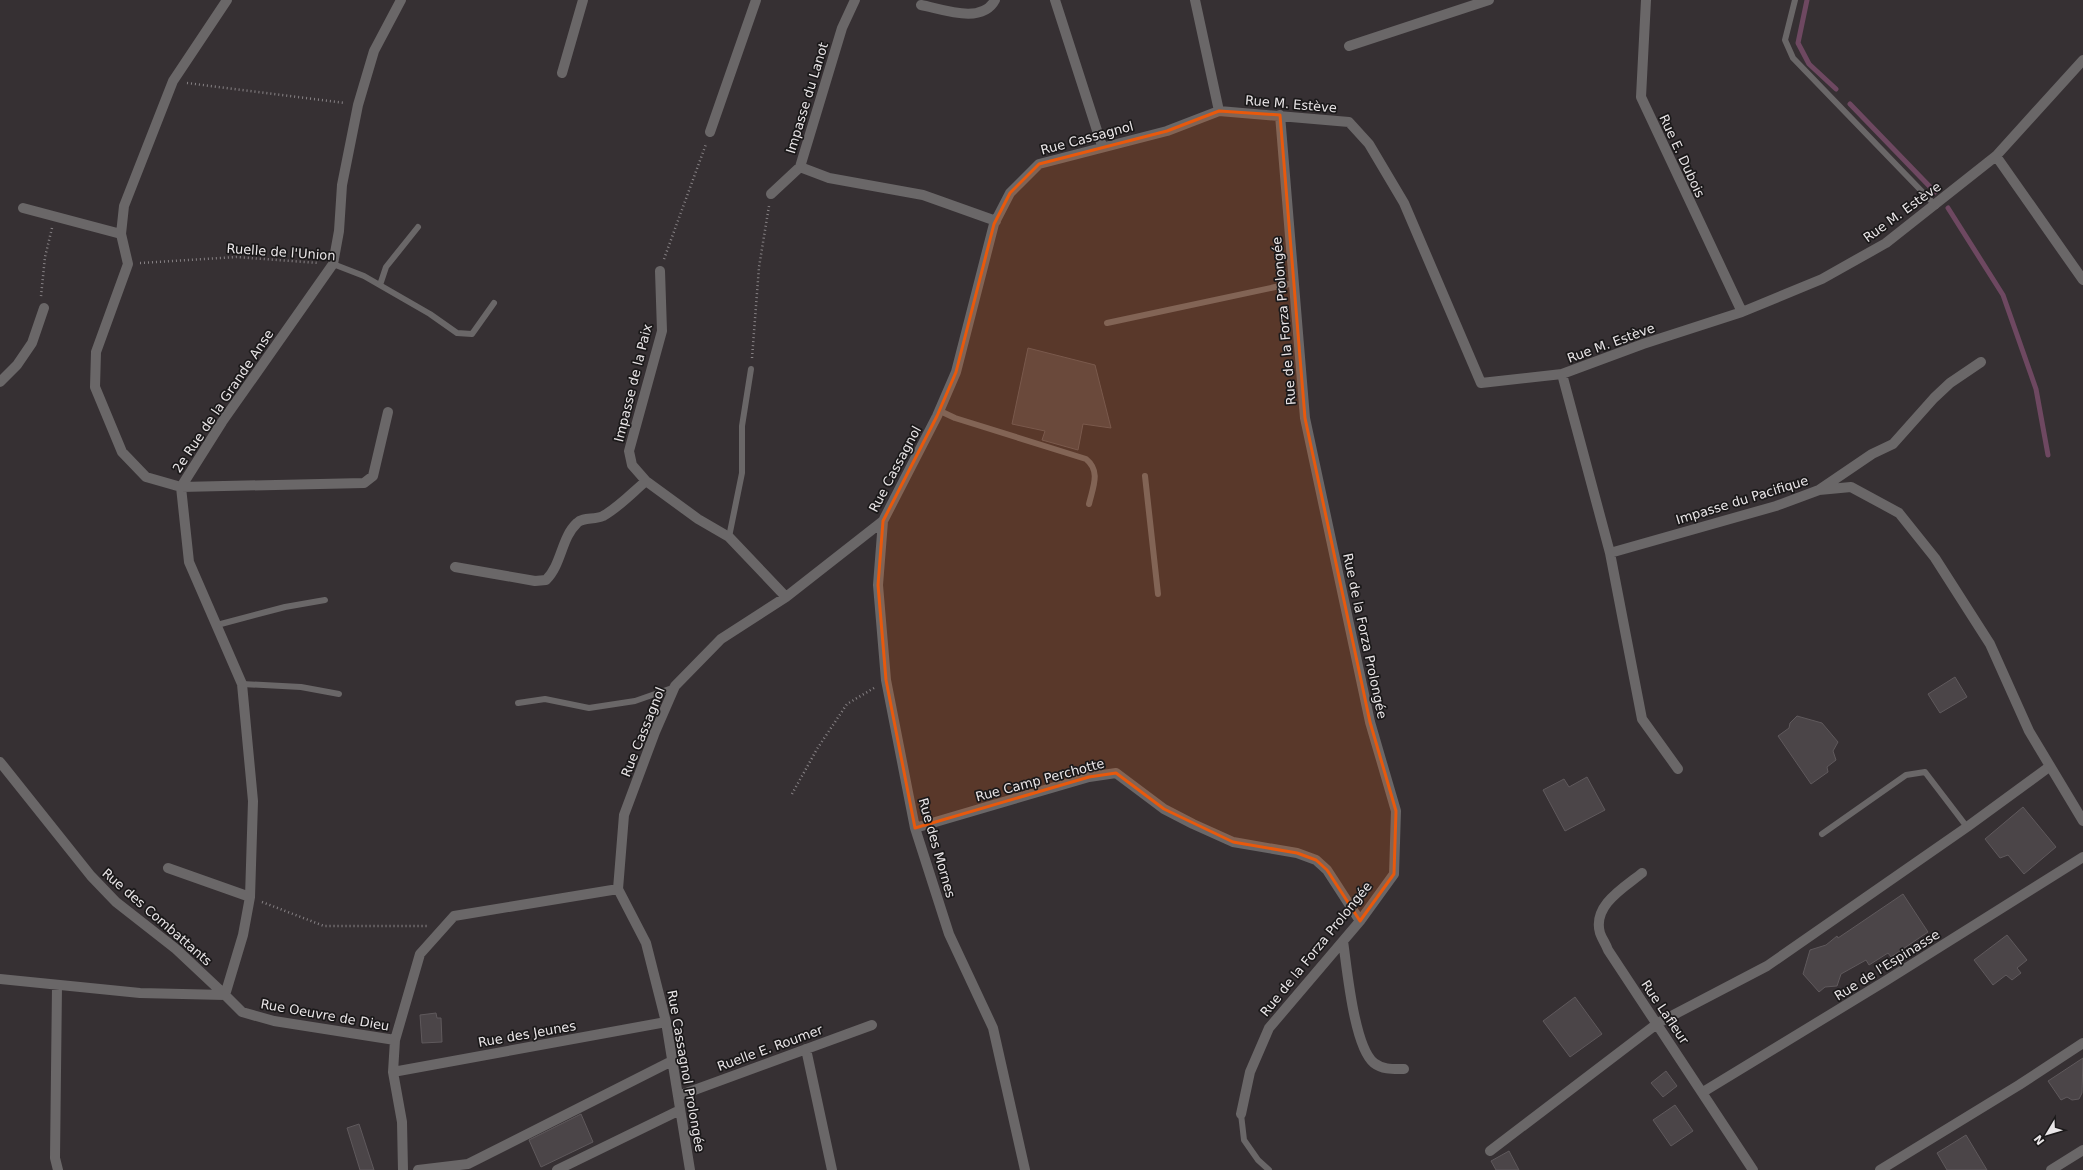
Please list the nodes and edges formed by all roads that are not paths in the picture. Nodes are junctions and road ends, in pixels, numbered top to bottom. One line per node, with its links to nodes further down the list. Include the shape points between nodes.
1 (227, 0): 28 (street, via 173,81 124,206)
2 (402, 0): 29 (street, 2e Rue de la Grande Anse, via 374,51 358,104 342,185 339,231)
3 (583, 0): 16 (street)
4 (756, 0): 19 (street)
5 (856, 0): 22 (street, Impasse du Lanot, via 842,28)
6 (995, 0): 12 (street, via 984,12 971,14)
7 (1054, 0): 20 (street)
8 (1195, 0): 17 (street)
9 (1489, 0): 13 (street)
10 (1646, 0): 36 (street, Rue E. Dubois, via 1641,97)
11 (1795, 0): 24 (lane, via 1785,40 1793,58)
12 (921, 5)
13 (1459, 5): 14 (street)
14 (1349, 46)
15 (2083, 60): 21 (street, Rue M. Estève)
16 (562, 73)
17 (1219, 111): 18 (street, Rue M. Estève); 20 (street, Rue Cassagnol, via 1167,131)
18 (1280, 116): 32 (street, Rue de la Forza Prolongée); 40 (street, Rue M. Estève, via 1349,122 1369,144 1404,203 1481,383)
19 (710, 132)
20 (1102, 146): 26 (street, Rue Cassagnol, via 1039,164 1010,193)
21 (1996, 156): 24 (street, Rue M. Estève); 31 (street)
22 (800, 167): 23 (street, Impasse du Lanot); 26 (street, via 829,178 923,195)
23 (771, 194)
24 (1936, 206): 36 (street, Rue M. Estève, via 1886,243 1822,279)
25 (23, 208): 28 (street)
26 (996, 221): 42 (street, Rue Cassagnol, via 956,372)
27 (418, 228): 33 (lane, via 386,267)
28 (121, 234): 46 (street, via 128,264 96,352 95,387 122,452 146,477)
29 (333, 264): 33 (lane, Ruelle de l'Union); 46 (street, 2e Rue de la Grande Anse, via 222,422)
30 (660, 271): 45 (street, Impasse de la Paix, via 662,331 629,451 632,465)
31 (2083, 280)
32 (1294, 283): 37 (lane); 73 (street, Rue de la Forza Prolongée, via 1305,418 1370,722 1396,811 1394,874)
33 (380, 285): 34 (lane, Ruelle de l'Union, via 457,333 472,334)
34 (494, 303)
35 (44, 308): 41 (street, via 32,344 17,365)
36 (1742, 312): 40 (street, Rue M. Estève)
37 (1107, 322)
38 (1982, 362): 47 (street, Impasse du Pacifique, via 1950,383 1893,444 1872,454)
39 (751, 368): 50 (lane, via 742,426 742,473)
40 (1562, 374): 51 (street)
41 (0, 382)
42 (940, 411): 48 (lane, via 1086,459 1093,465 1095,474); 49 (street, Rue Cassagnol)
43 (388, 412): 46 (street, via 373,476 364,483)
44 (1144, 476): 53 (lane)
45 (646, 480): 50 (street, Impasse de la Paix, via 698,519); 52 (street, via 604,515 581,520 575,524 554,572 546,580 536,581)
46 (181, 487): 56 (street, 2e Rue de la Grande Anse, via 189,562)
47 (1819, 490): 51 (street, Impasse du Pacifique, via 1776,506); 61 (street, via 1851,487 1899,513 1935,558 1990,644 2029,731)
48 (1089, 504)
49 (883, 521): 54 (street, Rue Cassagnol); 66 (street, Rue des Mornes, via 878,585 886,680)
50 (729, 537): 54 (street, Impasse de la Paix)
51 (1610, 553): 63 (street, via 1642,719)
52 (454, 567)
53 (1158, 594)
54 (786, 597): 58 (street, Rue Cassagnol, via 721,639)
55 (325, 600): 56 (lane, via 285,607)
56 (217, 625): 57 (street, 2e Rue de la Grande Anse)
57 (242, 684): 59 (lane, via 301,687); 72 (street, 2e Rue de la Grande Anse, via 253,801)
58 (675, 686): 60 (lane, via 635,701 589,708 545,699); 71 (street, Rue Cassagnol, via 624,815)
59 (339, 694)
60 (518, 703)
61 (2049, 767): 64 (street); 65 (street)
62 (2, 768): 77 (street, Rue des Combattants, via 90,876 116,902 176,949)
63 (1678, 769)
64 (2083, 821)
65 (1967, 827): 67 (lane, via 1925,772 1906,775); 79 (street, via 1767,966)
66 (915, 828): 73 (street, Rue Camp Perchotte, via 1089,777 1116,773 1164,809 1233,842 1297,853 1316,860 1327,870); 99 (street, Rue des Mornes, via 949,934 993,1028)
67 (1822, 834)
68 (2083, 857): 87 (street, Rue de l'Espinasse)
69 (168, 868): 72 (street)
70 (1642, 873): 79 (street, Rue Lafleur, via 1608,900 1600,916 1600,932 1608,950)
71 (618, 889): 78 (street, Rue Cassagnol Prolongée, via 646,943); 81 (street, Rue Oeuvre de Dieu, via 454,916 420,954)
72 (250, 897): 77 (street, 2e Rue de la Grande Anse, via 243,935)
73 (1360, 921): 74 (street, Rue de la Forza Prolongée)
74 (1343, 941): 85 (street, via 1356,1025 1364,1050 1374,1063 1386,1068); 90 (street, Rue de la Forza Prolongée, via 1269,1028 1250,1072)
75 (0, 979): 76 (street)
76 (57, 986): 77 (street, via 140,994); 93 (street, via 55,1158)
77 (225, 995): 81 (street, Rue Oeuvre de Dieu, via 242,1012 274,1021)
78 (666, 1022): 84 (street, Rue Cassagnol Prolongée); 86 (street, Rue des Jeunes)
79 (1658, 1023): 87 (street, Rue Lafleur); 92 (street)
80 (872, 1025): 83 (street, Ruelle E. Roumer)
81 (395, 1040): 86 (street)
82 (2083, 1043): 102 (street)
83 (806, 1049): 88 (street, Ruelle E. Roumer); 98 (street)
84 (672, 1061): 88 (street, Rue Cassagnol Prolongée); 95 (street, via 468,1164)
85 (1404, 1069)
86 (393, 1072): 94 (street, via 402,1122)
87 (1703, 1092): 101 (street, Rue Lafleur)
88 (678, 1096): 89 (street, Rue Cassagnol Prolongée)
89 (680, 1110): 96 (street); 97 (street, Rue Cassagnol Prolongée)
90 (1241, 1114): 100 (lane, via 1244,1140 1258,1160)
91 (2083, 1150): 103 (street)
92 (1490, 1151)
93 (58, 1170)
94 (403, 1170)
95 (418, 1170)
96 (557, 1170)
97 (690, 1170)
98 (832, 1170)
99 (1025, 1170)
100 (1269, 1170)
101 (1753, 1170)
102 (1880, 1170)
103 (2051, 1170)

